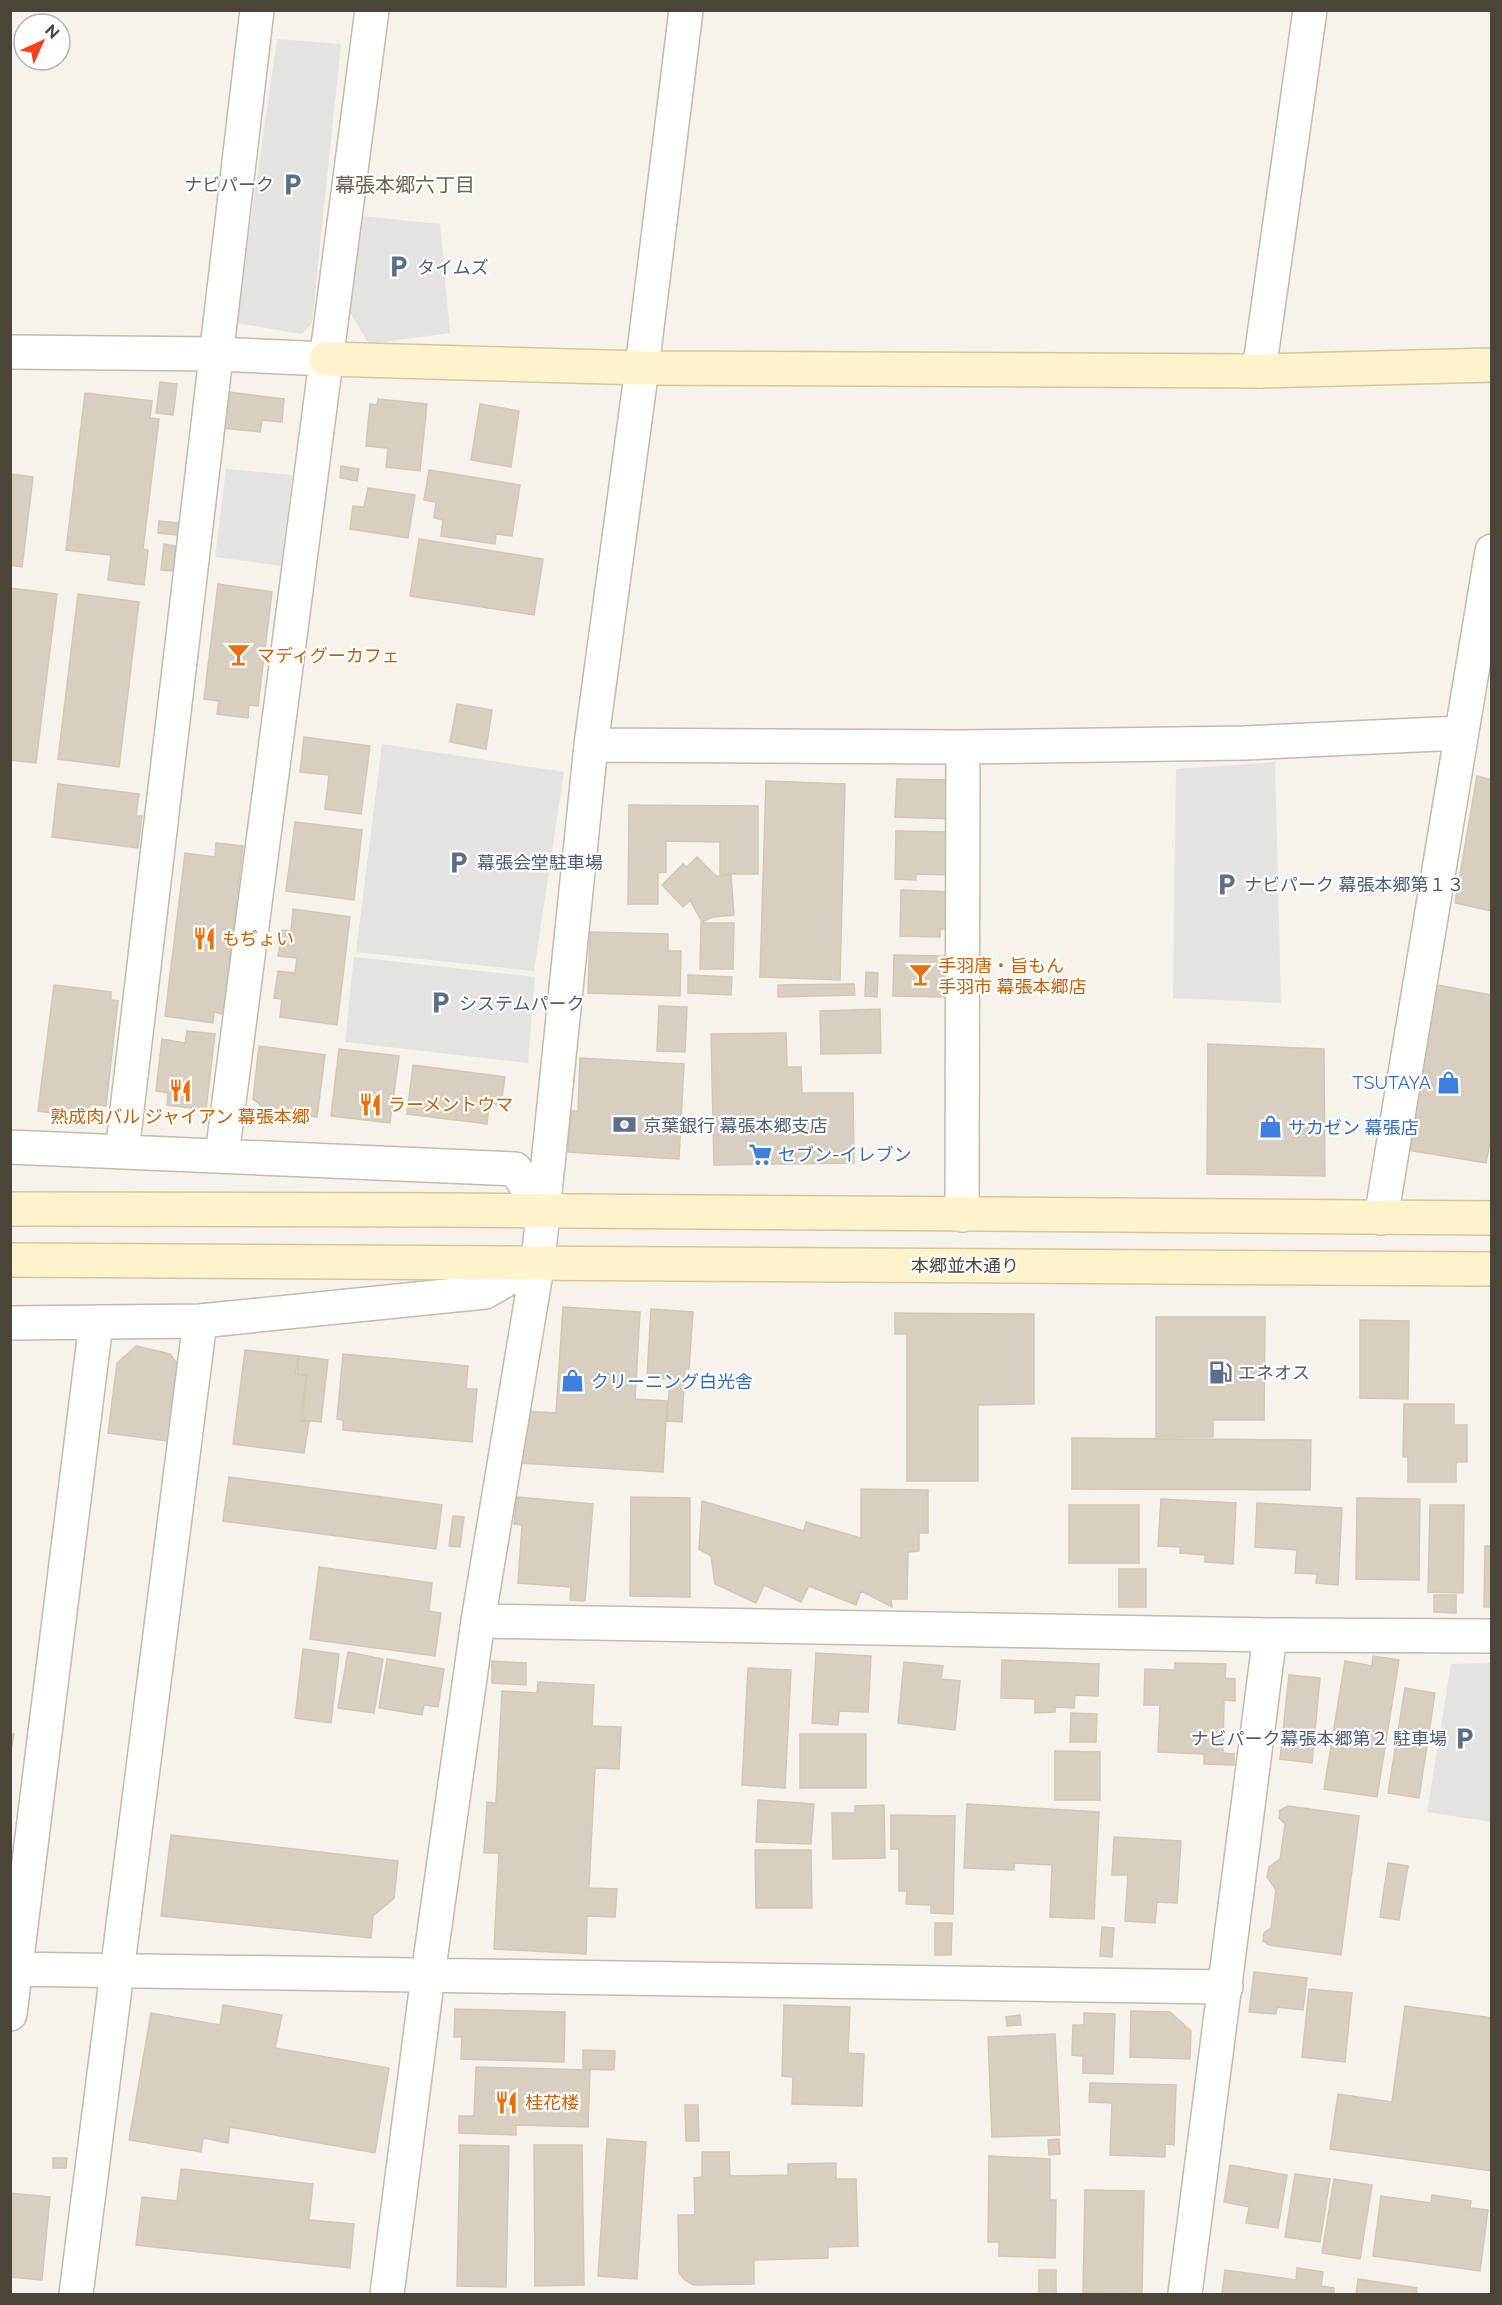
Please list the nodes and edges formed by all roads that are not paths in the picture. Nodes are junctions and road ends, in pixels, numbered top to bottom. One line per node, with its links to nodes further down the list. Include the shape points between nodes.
1 (257, 10): 6 (street)
2 (372, 10): 7 (street)
3 (686, 10): 9 (street)
4 (1310, 10): 10 (street)
5 (10, 352): 6 (street)
6 (217, 354): 7 (street); 16 (street)
7 (326, 358): 9 (street); 17 (street)
8 (1491, 365): 10 (street)
9 (642, 368): 10 (street); 13 (street)
10 (1259, 371)
11 (1491, 551): 12 (street)
12 (1460, 733): 14 (street, via 1245,743); 21 (street)
13 (591, 744): 14 (street); 19 (street)
14 (963, 747): 20 (street)
15 (10, 1147): 16 (street)
16 (123, 1152): 17 (street)
17 (222, 1155): 19 (street, via 515,1169)
18 (10, 1209): 19 (street)
19 (543, 1211): 20 (street); 24 (street)
20 (962, 1215): 21 (street)
21 (1381, 1218): 22 (street)
22 (1491, 1218)
23 (10, 1260): 24 (street, 本郷並木通り)
24 (538, 1262): 25 (street, 本郷並木通り); 26 (street, via 485,1292); 29 (street)
25 (1491, 1269)
26 (200, 1321): 28 (street); 33 (street)
27 (10, 1323): 28 (street)
28 (96, 1323): 32 (street)
29 (478, 1621): 30 (street); 34 (street)
30 (1270, 1635): 31 (street); 35 (street)
31 (1491, 1636)
32 (13, 1969): 33 (street); 36 (street)
33 (116, 1971): 34 (street); 37 (street)
34 (428, 1975): 35 (street); 38 (street)
35 (1226, 1987): 39 (street)
36 (10, 2014)
37 (76, 2295)
38 (387, 2295)
39 (1185, 2295)

